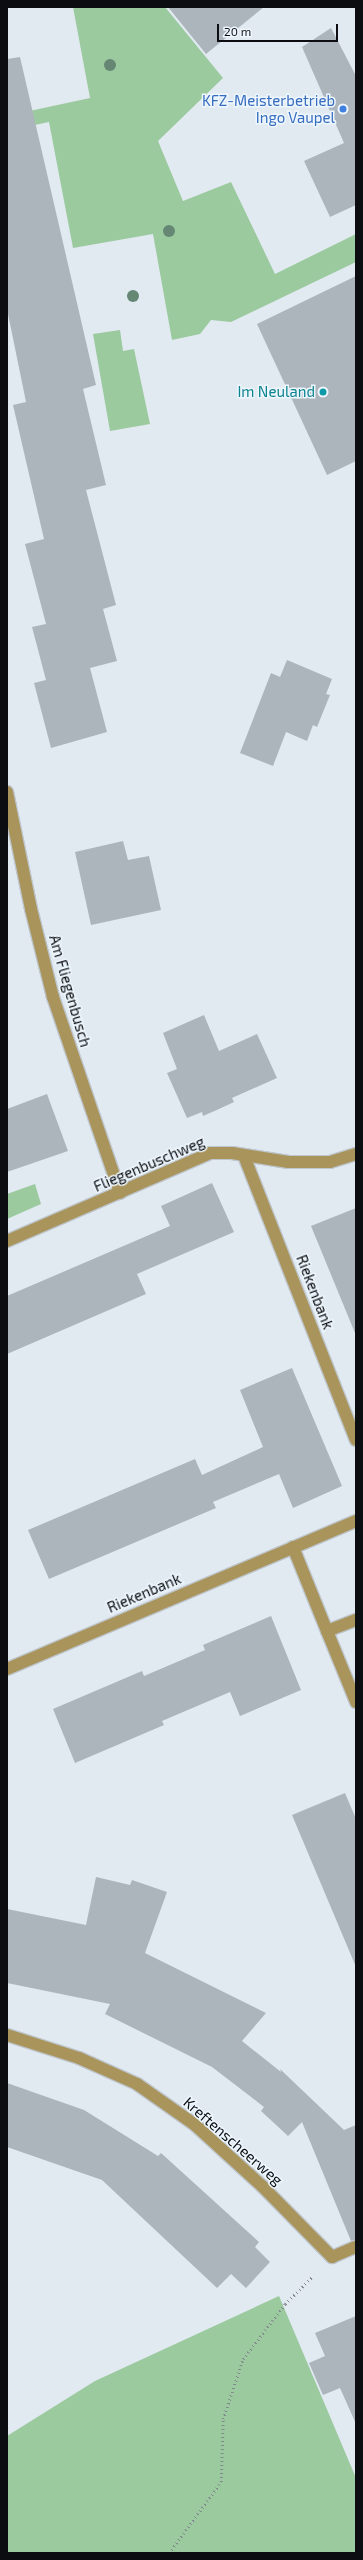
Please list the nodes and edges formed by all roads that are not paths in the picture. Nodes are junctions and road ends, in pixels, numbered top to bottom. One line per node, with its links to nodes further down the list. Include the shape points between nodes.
1 (7, 792): 4 (street, Am Fliegenbusch, via 31,909 53,997)
2 (356, 1154): 3 (street, Fliegenbuschweg, via 330,1162 288,1162)
3 (244, 1156): 4 (street, Fliegenbuschweg, via 210,1153); 6 (street, Riekenbank)
4 (120, 1193): 5 (street, Fliegenbuschweg)
5 (7, 1241)
6 (356, 1440)
7 (356, 1521): 8 (street, Riekenbank)
8 (293, 1547): 10 (street); 11 (street, Riekenbank)
9 (356, 1620): 10 (street)
10 (327, 1631): 12 (street)
11 (7, 1668)
12 (356, 1702)
13 (7, 2035): 14 (street, Kreftenscheerweg, via 79,2058 137,2084 194,2124 262,2186 332,2257)
14 (356, 2247)

